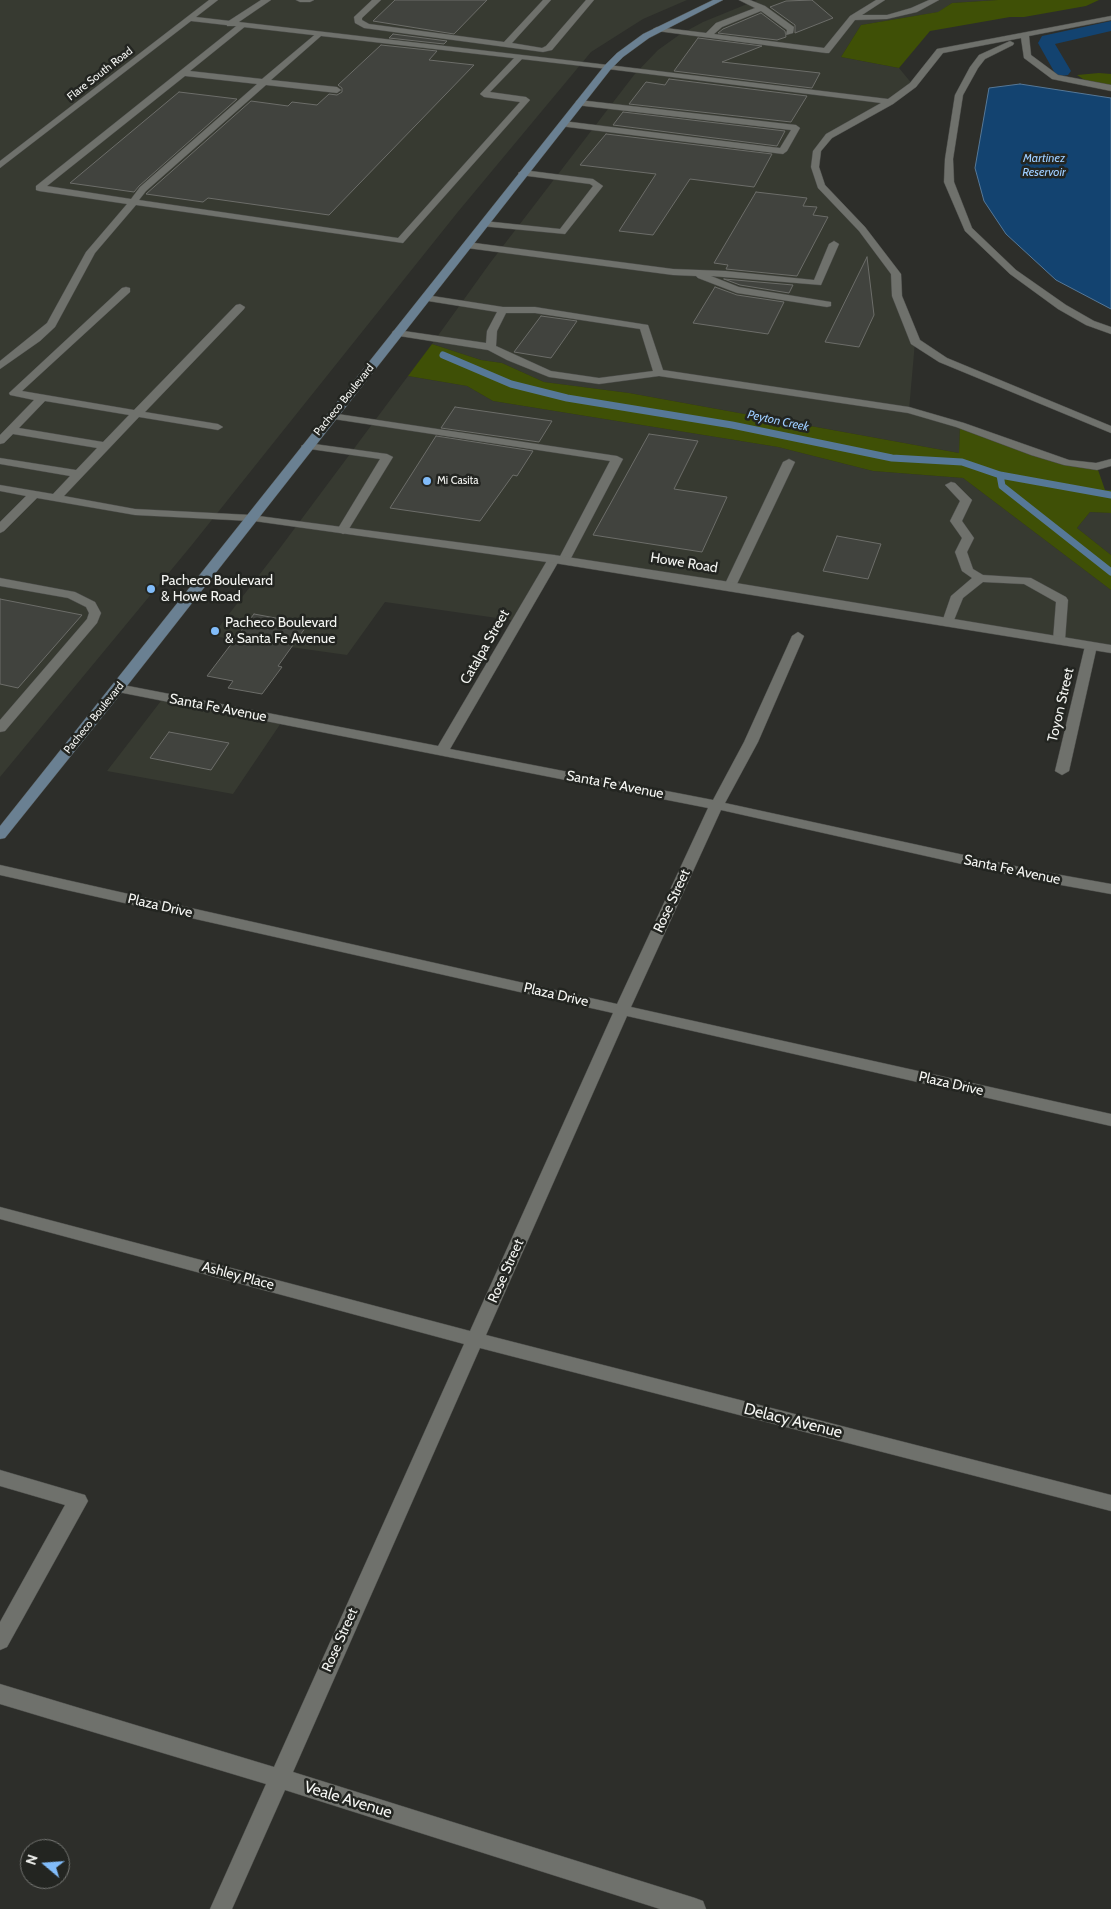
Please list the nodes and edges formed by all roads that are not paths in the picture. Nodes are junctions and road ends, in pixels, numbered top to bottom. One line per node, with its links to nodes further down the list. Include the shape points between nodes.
1 (214, 0): 15 (street, Flare South Road)
2 (267, 0): 16 (street)
3 (300, 0): 4 (street)
4 (310, 0)
5 (377, 0): 27 (street, via 358,17 358,22)
6 (547, 0): 27 (street)
7 (590, 0): 27 (street, via 549,48)
8 (719, 0): 20 (main road, Pacheco Boulevard)
9 (743, 0): 12 (street)
10 (881, 0): 13 (street)
11 (935, 0): 13 (street, via 914,10 887,16)
12 (762, 8): 17 (street, via 770,18); 25 (street, via 719,25)
13 (853, 18): 26 (street, via 826,51 762,40)
14 (1111, 18): 24 (street)
15 (190, 19): 16 (street); 37 (street, Flare South Road)
16 (230, 24): 18 (street)
17 (785, 24): 19 (street); 22 (street, via 791,29)
18 (243, 25): 23 (street); 30 (street)
19 (776, 28)
20 (657, 29): 25 (street); 29 (main road, Pacheco Boulevard)
21 (737, 31): 26 (street)
22 (789, 32)
23 (318, 34): 28 (street); 31 (street)
24 (1025, 35): 32 (street, via 1027,56 1055,78); 34 (street, via 940,51 913,84); 49 (street, via 982,57 959,95 949,159 949,182 968,229 1013,272 1062,307)
25 (708, 36): 26 (street)
26 (727, 39)
27 (506, 46)
28 (520, 58): 29 (street); 39 (street, via 484,94 526,100 400,241)
29 (608, 67): 34 (street); 35 (main road, Pacheco Boulevard)
30 (184, 72): 31 (street); 39 (street, via 39,188)
31 (264, 82): 33 (street); 39 (street, via 143,189)
32 (1111, 88)
33 (337, 90)
34 (890, 102): 59 (street, via 829,136 818,151 815,167 821,186 862,229 896,274 897,296 916,342 943,360)
35 (579, 103): 36 (main road, Pacheco Boulevard); 36 (street, via 796,128 783,151)
36 (563, 124): 38 (main road, Pacheco Boulevard)
37 (0, 165)
38 (523, 173): 40 (main road, Pacheco Boulevard); 40 (street, via 593,182 598,186 562,232)
39 (133, 202): 52 (street, via 91,252 51,325)
40 (484, 224): 42 (main road, Pacheco Boulevard)
41 (834, 244): 43 (street, via 818,283)
42 (467, 245): 43 (street); 45 (main road, Pacheco Boulevard)
43 (692, 273): 46 (street, via 737,290)
44 (126, 290): 54 (street, via 14,394)
45 (426, 298): 48 (street); 50 (main road, Pacheco Boulevard)
46 (827, 304)
47 (240, 307): 55 (street)
48 (503, 310): 51 (street, via 492,332); 53 (street, via 536,310 644,327)
49 (1111, 331)
50 (398, 334): 51 (street); 56 (main road, Pacheco Boulevard)
51 (491, 347): 53 (street, via 549,374 599,381)
52 (0, 366)
53 (659, 373): 66 (street, via 909,410 960,424 1035,454)
54 (41, 399): 55 (street); 58 (street)
55 (136, 415): 57 (street); 61 (street)
56 (331, 416): 62 (main road, Pacheco Boulevard); 76 (street, Catalpa Street, via 617,460)
57 (218, 427)
58 (10, 430): 60 (street); 61 (street)
59 (1111, 430)
60 (0, 441)
61 (105, 446): 68 (street)
62 (307, 446): 73 (main road, Pacheco Boulevard); 75 (street, via 387,457)
63 (0, 461): 68 (street)
64 (789, 462): 79 (street)
65 (1111, 462): 66 (street)
66 (1097, 467): 67 (street)
67 (1111, 469)
68 (78, 474): 72 (street)
69 (951, 485): 77 (street, via 966,500 956,521 968,538 962,552 968,571)
70 (0, 488): 71 (street, Howe Road)
71 (34, 494): 72 (street, Howe Road); 74 (street)
72 (55, 498): 73 (street, Howe Road, via 136,512)
73 (251, 518): 75 (street, Howe Road); 85 (main road, Pacheco Boulevard)
74 (0, 529)
75 (343, 530): 76 (street, Howe Road)
76 (559, 560): 79 (street, Howe Road); 87 (street, Catalpa Street)
77 (980, 578): 80 (street, via 957,596); 82 (street, via 1027,581 1062,600)
78 (0, 582): 86 (street, via 71,595 91,605 94,613 93,620)
79 (730, 586): 80 (street, Howe Road)
80 (948, 622): 82 (street, Howe Road)
81 (798, 636): 89 (street, Rose Street, via 751,742)
82 (1058, 640): 83 (street, Howe Road)
83 (1091, 646): 84 (street, Howe Road); 88 (street, Toyon Street)
84 (1111, 649)
85 (118, 688): 87 (street, Santa Fe Avenue); 90 (main road, Pacheco Boulevard)
86 (0, 728)
87 (442, 751): 89 (street, Santa Fe Avenue)
88 (1062, 771)
89 (716, 805): 92 (street, Santa Fe Avenue, via 1033,875); 93 (street, Rose Street)
90 (0, 835)
91 (0, 870): 93 (street, Plaza Drive)
92 (1111, 889)
93 (622, 1010): 94 (street, Plaza Drive); 96 (street, Rose Street)
94 (1111, 1120)
95 (0, 1213): 96 (street, Ashley Place)
96 (476, 1340): 98 (street, Delacy Avenue); 101 (street, Rose Street)
97 (0, 1478): 99 (street, via 78,1500)
98 (1111, 1503)
99 (0, 1641)
100 (0, 1694): 101 (street, Veale Avenue)
101 (278, 1778): 102 (street, Rose Street); 103 (street, Veale Avenue)
102 (221, 1909)
103 (695, 1909)

